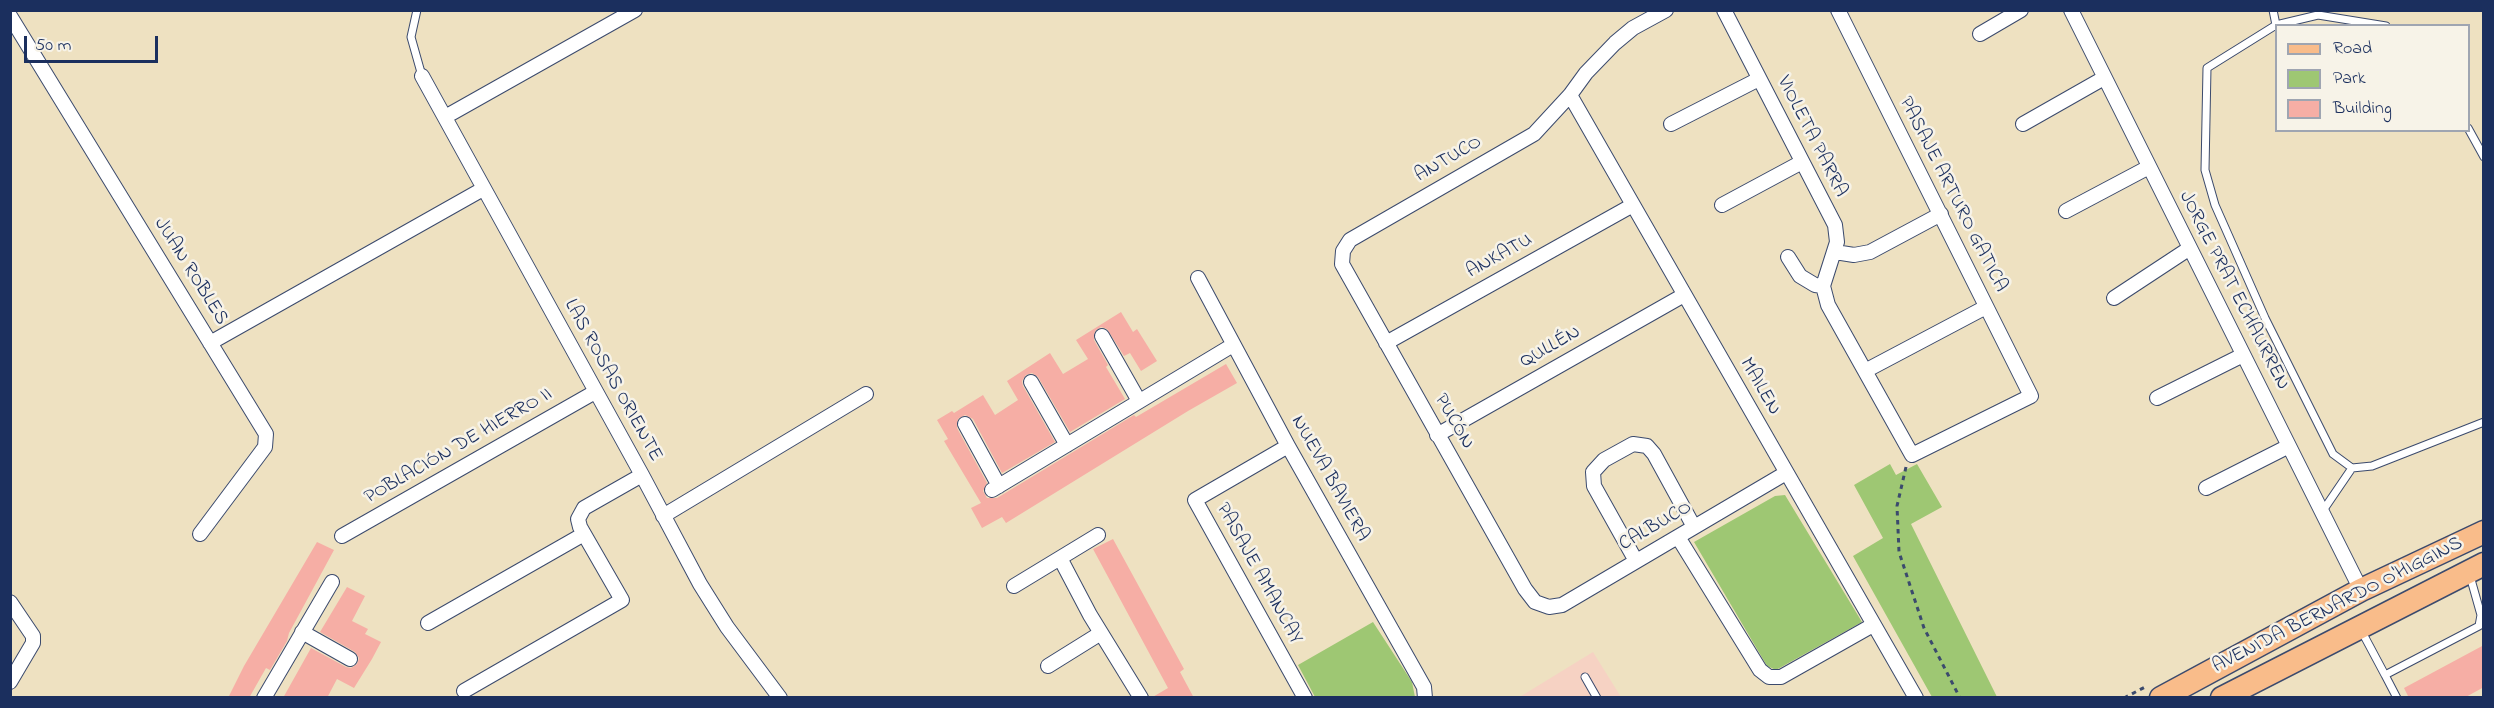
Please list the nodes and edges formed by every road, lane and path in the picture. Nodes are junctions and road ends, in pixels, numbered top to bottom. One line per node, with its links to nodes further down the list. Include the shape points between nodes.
1 (417, 10): 13 (lane, via 411,37)
2 (635, 10): 17 (street)
3 (1666, 10): 16 (street, ANTUCO, via 1633,28 1616,43)
4 (1724, 10): 15 (street, VIOLETA PARRA)
5 (1838, 10): 28 (street, PASAJE ARTURO GATICA)
6 (2021, 10): 12 (street)
7 (2071, 10): 14 (street, JORGE PRAT ECHAURREN)
8 (10, 16): 39 (street, JUAN ROBLES)
9 (2280, 24): 10 (lane, via 2318,15)
10 (2374, 24)
11 (2275, 26): 56 (lane, via 2207,68 2205,170 2215,205 2265,318 2327,444 2333,454)
12 (1980, 34)
13 (422, 76): 17 (street, LAS ROSAS ORIENTE)
14 (2104, 78): 19 (street); 23 (street, JORGE PRAT ECHAURREN)
15 (1759, 79): 18 (street); 22 (street, VIOLETA PARRA)
16 (1570, 95): 25 (street, MAILEN); 30 (street, ANTUCO, via 1534,134 1356,236)
17 (445, 117): 24 (street, LAS ROSAS ORIENTE)
18 (1671, 124)
19 (2023, 124)
20 (2470, 130): 21 (lane)
21 (2484, 157)
22 (1802, 162): 26 (street); 31 (street, VIOLETA PARRA, via 1835,225)
23 (2149, 167): 27 (street); 29 (street, JORGE PRAT ECHAURREN)
24 (483, 189): 39 (street, JUAN ROBLES); 45 (street, LAS ROSAS ORIENTE)
25 (1633, 205): 35 (street, MAILEN); 40 (street, ANKATU)
26 (1722, 205)
27 (2066, 211)
28 (1941, 214): 31 (street, via 1870,252); 37 (street, PASAJE ARTURO GATICA)
29 (2190, 248): 36 (street); 42 (street, JORGE PRAT ECHAURREN)
30 (1343, 251): 40 (street, PUCÓN, via 1344,270)
31 (1835, 252): 34 (street, VIOLETA PARRA)
32 (1788, 257): 34 (street, via 1800,276)
33 (1198, 278): 41 (street, NUEVA BAVIERA)
34 (1823, 286): 43 (street, via 1828,305)
35 (1684, 295): 51 (street, QULLÉN); 57 (street, MAILEN)
36 (2114, 298)
37 (1986, 307): 43 (street); 55 (street, PASAJE ARTURO GATICA, via 2031,396)
38 (1102, 336): 48 (street)
39 (210, 343): 64 (street, via 266,440 265,447)
40 (1386, 343): 51 (street, PUCÓN)
41 (1233, 345): 48 (street); 53 (street, NUEVA BAVIERA)
42 (2243, 355): 47 (street); 54 (street, JORGE PRAT ECHAURREN)
43 (1865, 371): 55 (street)
44 (1031, 382): 52 (street)
45 (595, 393): 58 (street, LAS ROSAS ORIENTE); 67 (street, POBLACIÓN DE HIERRO II)
46 (866, 394): 61 (street)
47 (2157, 398)
48 (1139, 401): 52 (street)
49 (2484, 422): 56 (lane, via 2372,466)
50 (965, 424): 52 (street, via 995,488)
51 (1437, 435): 77 (street, PUCÓN, via 1529,596)
52 (1067, 445)
53 (1288, 446): 93 (street, PASAJE AMANCAY, via 1195,500); 94 (street, NUEVA BAVIERA, via 1424,687)
54 (2289, 446): 59 (street); 60 (street, JORGE PRAT ECHAURREN)
55 (1912, 455): 97 (path, via 1897,506 1899,552 1924,628)
56 (2352, 468): 60 (lane)
57 (1786, 473): 62 (street, CALBUCO); 79 (street, MAILEN)
58 (642, 475): 61 (street, LAS ROSAS ORIENTE); 65 (street, via 584,508 578,519)
59 (2206, 488)
60 (2322, 512): 75 (street, JORGE PRAT ECHAURREN)
61 (663, 516): 91 (street, LAS ROSAS ORIENTE, via 717,612)
62 (1694, 527): 68 (street, CALBUCO); 70 (street, via 1654,454 1647,446 1629,445 1599,463 1593,477 1594,486)
63 (2484, 532): 75 (main road, AVENIDA BERNARDO O'HIGGINS)
64 (200, 534)
65 (584, 534): 78 (street); 89 (street, via 622,600)
66 (1098, 535): 69 (street)
67 (342, 536)
68 (1678, 537): 70 (street, CALBUCO); 79 (street, via 1760,670 1769,677 1781,677)
69 (1060, 558): 74 (street); 82 (street)
70 (1636, 561): 77 (street, CALBUCO, via 1562,605)
71 (2476, 568): 73 (main road, AVENIDA BERNARDO O'HIGGINS); 85 (lane, via 2479,626)
72 (332, 582): 81 (street)
73 (2446, 583): 75 (main road, via 2433,581 2387,604 2373,602); 80 (main road, AVENIDA BERNARDO O'HIGGINS)
74 (1014, 586)
75 (2361, 590): 87 (main road, via 2356,612 2345,625 2274,662); 98 (main road, AVENIDA BERNARDO O'HIGGINS)
76 (10, 602): 88 (street, via 33,636 33,643)
77 (1543, 605)
78 (428, 623)
79 (1874, 625): 96 (street, MAILEN)
80 (2360, 628): 85 (lane); 87 (main road, AVENIDA BERNARDO O'HIGGINS)
81 (302, 632): 83 (street); 90 (street)
82 (1101, 633): 84 (street); 92 (street)
83 (350, 659)
84 (1048, 666)
85 (2385, 675): 100 (lane)
86 (1585, 676): 95 (lane)
87 (2265, 676): 99 (main road, AVENIDA BERNARDO O'HIGGINS)
88 (10, 682)
89 (464, 691)
90 (264, 698)
91 (780, 698)
92 (1141, 698)
93 (1305, 698)
94 (1425, 698)
95 (1597, 698)
96 (1916, 698)
97 (1960, 698)
98 (2161, 698)
99 (2222, 698)
100 (2397, 698)

